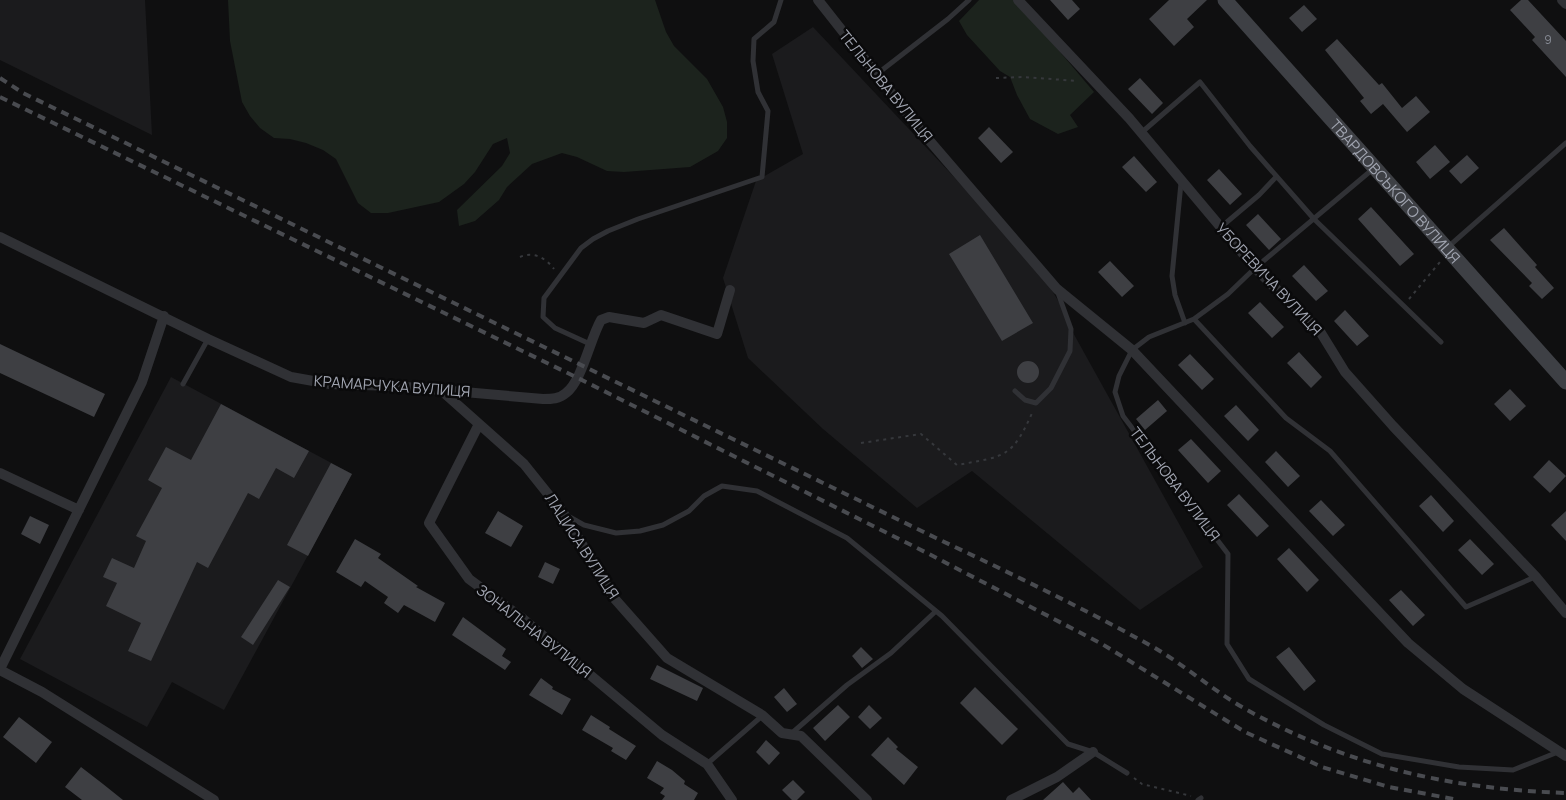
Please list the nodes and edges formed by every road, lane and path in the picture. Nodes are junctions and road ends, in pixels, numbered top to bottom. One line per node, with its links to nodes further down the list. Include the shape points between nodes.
1 (781, 0): 22 (lane, via 774,22 754,39 758,92 768,111 762,177 608,231 581,248)
2 (818, 0): 8 (street, ТЕЛЬНОВА ВУЛИЦЯ)
3 (969, 0): 8 (lane)
4 (1018, 0): 10 (street, УБОРЕВИЧА ВУЛИЦЯ)
5 (1225, 0): 13 (main road, ТВАРДОВСЬКОГО ВУЛИЦЯ)
6 (1563, 0): 7 (street)
7 (1566, 4)
8 (876, 75): 23 (street, ТЕЛЬНОВА ВУЛИЦЯ)
9 (996, 78): 10 (path)
10 (1096, 83): 11 (street, УБОРЕВИЧА ВУЛИЦЯ)
11 (1141, 134): 14 (lane, via 1200,82); 15 (street, УБОРЕВИЧА ВУЛИЦЯ)
12 (1566, 143): 19 (lane)
13 (1374, 168): 16 (lane); 19 (main road, ТВАРДОВСЬКОГО ВУЛИЦЯ)
14 (1276, 177): 16 (lane); 17 (lane)
15 (1181, 180): 17 (street, УБОРЕВИЧА ВУЛИЦЯ); 28 (lane, via 1173,276)
16 (1314, 219): 21 (lane); 25 (lane)
17 (1221, 227): 21 (street, УБОРЕВИЧА ВУЛИЦЯ)
18 (0, 237): 26 (street, КРАМАРЧУКА ВУЛИЦЯ)
19 (1445, 248): 25 (path, via 1437,267); 33 (main road, ТВАРДОВСЬКОГО ВУЛИЦЯ)
20 (520, 256): 22 (path, via 528,253 540,257)
21 (1255, 268): 27 (lane); 43 (street, УБОРЕВИЧА ВУЛИЦЯ, via 1321,333 1345,372)
22 (560, 276): 31 (lane, via 544,298 543,317 555,328)
23 (1057, 288): 32 (street, ТЕЛЬНОВА ВУЛИЦЯ); 37 (lane, via 1071,328 1070,351 1051,388)
24 (730, 290): 31 (street, КРАМАРЧУКА ВУЛИЦЯ, via 717,334 662,315 644,323 609,317 601,320)
25 (1404, 306): 30 (lane)
26 (164, 316): 29 (street, КРАМАРЧУКА ВУЛИЦЯ); 41 (street, via 142,382)
27 (1194, 319): 28 (lane); 43 (lane, via 1286,418 1330,451 1466,607)
28 (1185, 323): 32 (lane)
29 (208, 339): 34 (lane); 35 (street, КРАМАРЧУКА ВУЛИЦЯ, via 291,376 330,384)
30 (1441, 342)
31 (590, 344): 35 (street, КРАМАРЧУКА ВУЛИЦЯ, via 578,378 568,392 557,398)
32 (1132, 350): 50 (street, ТЕЛЬНОВА ВУЛИЦЯ, via 1408,643 1463,688); 50 (lane, ТЕЛЬНОВА ВУЛИЦЯ, via 1115,392 1123,416 1228,554 1227,644 1249,679 1324,725 1382,754 1459,767 1513,770)
33 (1566, 382)
34 (183, 384)
35 (442, 391): 38 (street, ЛАЦИСА ВУЛИЦЯ)
36 (1015, 391): 37 (lane)
37 (1036, 403): 39 (path, via 1020,440 1007,453 987,460 957,465 921,434)
38 (479, 424): 42 (street, ЛАЦИСА ВУЛИЦЯ, via 524,464); 51 (street, ЗОНАЛЬНА ВУЛИЦЯ, via 429,523 469,579 662,735)
39 (861, 443)
40 (0, 473): 41 (street)
41 (79, 510): 46 (street)
42 (564, 514): 44 (lane, via 585,525 616,533 640,531 663,525 689,511 722,486 757,491 847,538); 47 (street, ЛАЦИСА ВУЛИЦЯ, via 614,598 668,658)
43 (1536, 577): 45 (street, УБОРЕВИЧА ВУЛИЦЯ)
44 (936, 611): 48 (lane); 49 (lane, via 1068,744)
45 (1566, 613)
46 (0, 670): 54 (street, via 42,692)
47 (762, 716): 48 (street, ЛАЦИСА ВУЛИЦЯ, via 782,733); 51 (lane)
48 (791, 734): 56 (street, ЛАЦИСА ВУЛИЦЯ, via 801,736)
49 (1094, 752): 52 (lane); 57 (street)
50 (1562, 754)
51 (706, 764): 55 (street, ЗОНАЛЬНА ВУЛИЦЯ)
52 (1127, 773): 53 (path, via 1142,784)
53 (1199, 799)
54 (214, 800)
55 (732, 800)
56 (867, 800)
57 (1011, 800)

